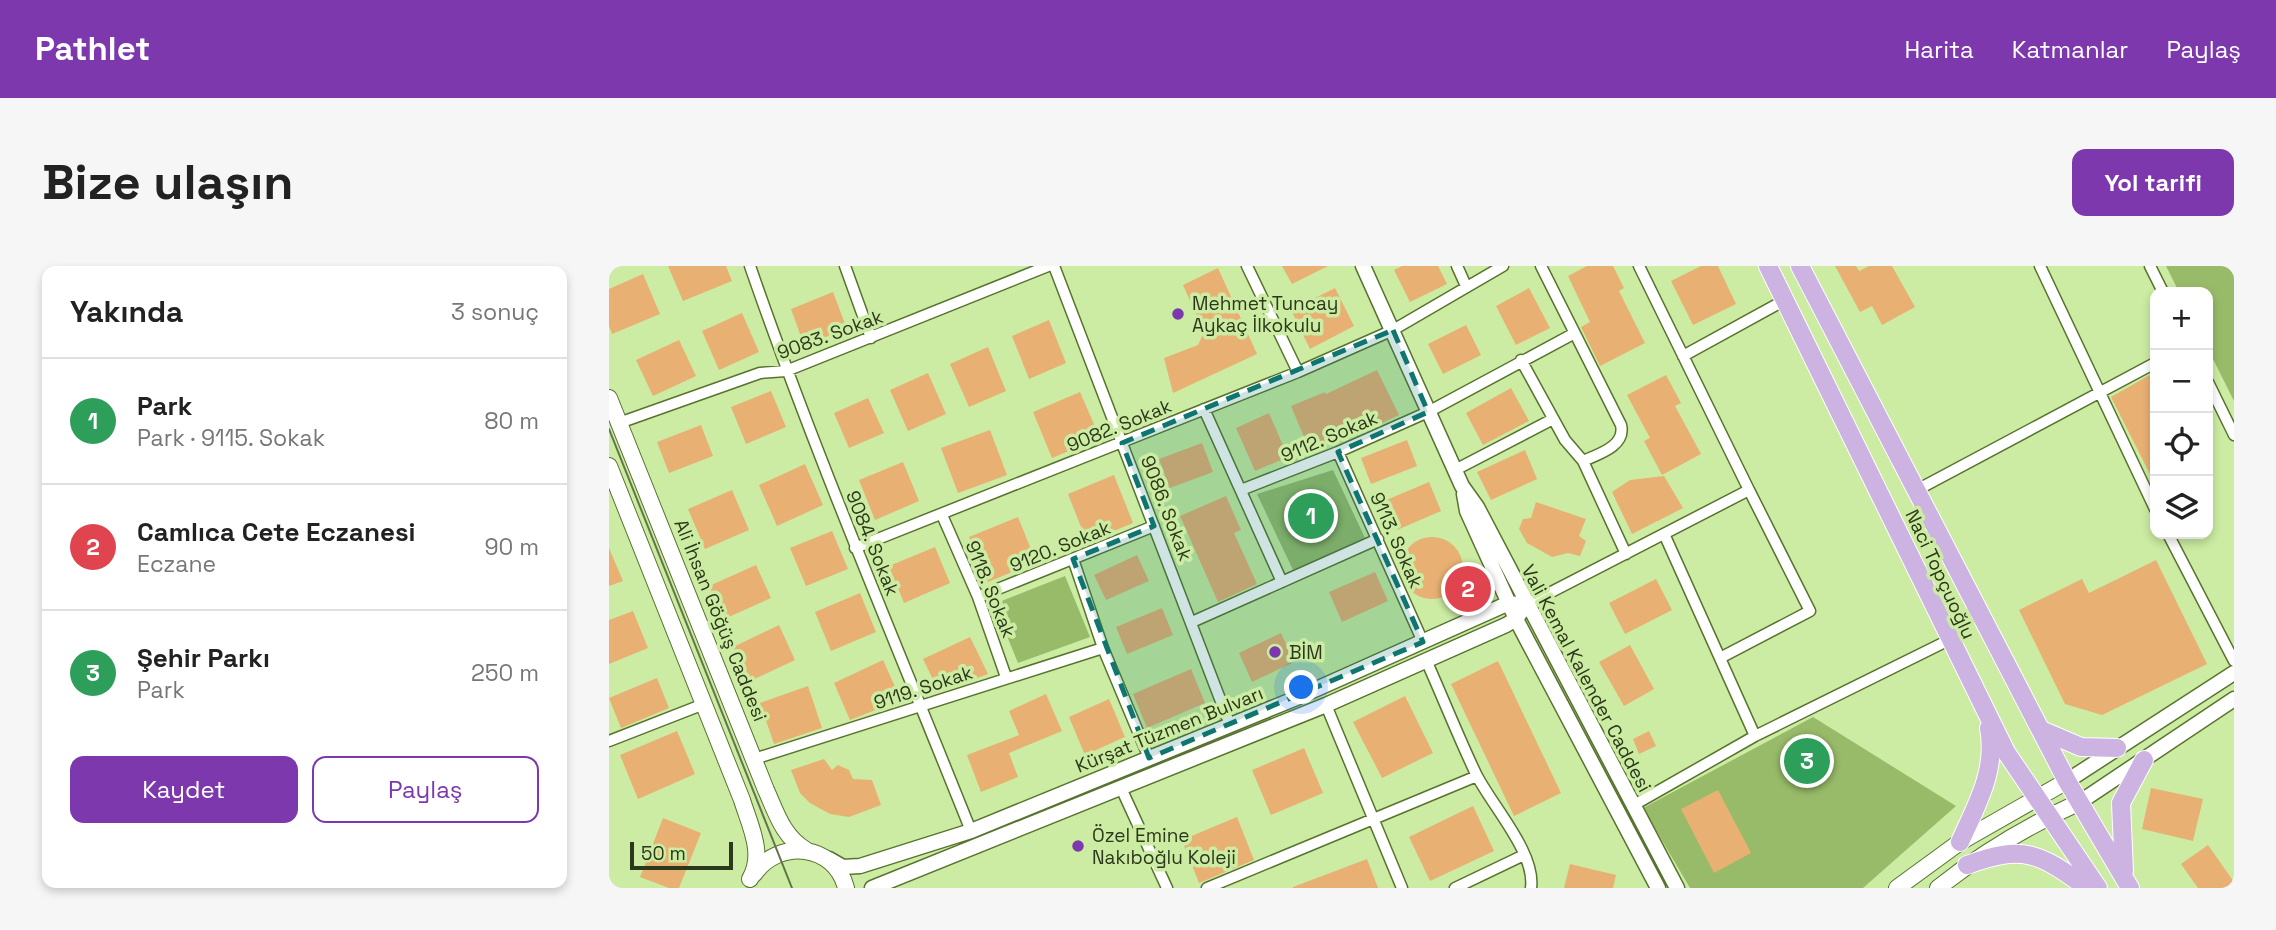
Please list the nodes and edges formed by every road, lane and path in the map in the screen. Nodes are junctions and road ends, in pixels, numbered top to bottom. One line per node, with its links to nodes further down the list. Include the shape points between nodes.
1 (750, 266): 24 (street, 9084. Sokak)
2 (845, 266): 20 (street)
3 (1048, 266): 20 (street, 9083. Sokak)
4 (1053, 266): 34 (street, 9086. Sokak)
5 (1247, 266): 25 (street)
6 (1363, 266): 18 (street, Vali Kemal Kalender Caddesi)
7 (1457, 266): 15 (street)
8 (1503, 266): 15 (street, 9082. Sokak)
9 (1541, 266): 19 (street)
10 (1639, 266): 21 (street)
11 (1768, 266): 17 (main road, Naci Topçuoğlu)
12 (1800, 266): 42 (main road, Naci Topçuoğlu)
13 (2040, 266): 26 (street)
14 (2150, 266): 16 (street)
15 (1466, 286): 18 (street, 9082. Sokak)
16 (2160, 287)
17 (1785, 300): 21 (street); 58 (main road, Naci Topçuoğlu)
18 (1393, 330): 25 (street, 9082. Sokak); 30 (street, Vali Kemal Kalender Caddesi)
19 (1573, 334): 22 (street, 9112. Sokak); 36 (street, via 1622,431 1617,443)
20 (871, 338): 24 (street, 9083. Sokak)
21 (1683, 356): 41 (street)
22 (1521, 360): 30 (street, 9112. Sokak); 31 (street)
23 (2150, 366): 26 (street)
24 (786, 371): 32 (street, 9083. Sokak, via 761,373); 49 (street, 9084. Sokak)
25 (1298, 372): 29 (street, 9082. Sokak)
26 (2099, 391): 42 (street); 43 (street)
27 (2213, 392): 33 (street)
28 (609, 398): 32 (main road, Ali İhsan Göğüş Caddesi)
29 (1204, 410): 34 (street, 9082. Sokak); 40 (street)
30 (1428, 412): 35 (street, 9112. Sokak); 38 (street, Vali Kemal Kalender Caddesi)
31 (1553, 419): 36 (street); 38 (street)
32 (619, 422): 77 (main road, Ali İhsan Göğüş Caddesi)
33 (2234, 435)
34 (1122, 443): 44 (street, 9082. Sokak); 45 (street, 9086. Sokak)
35 (1338, 453): 40 (street, 9112. Sokak); 47 (street, 9113. Sokak)
36 (1583, 461): 50 (street)
37 (609, 466): 67 (main road)
38 (1455, 470): 39 (street, Vali Kemal Kalender Caddesi)
39 (1462, 486): 54 (street, Vali Kemal Kalender Caddesi, via 1467,511); 55 (street, Vali Kemal Kalender Caddesi)
40 (1241, 490): 52 (street)
41 (1749, 490): 46 (street); 61 (street, via 1810,611)
42 (1915, 491): 72 (main road, Naci Topçuoğlu)
43 (2150, 498)
44 (942, 515): 49 (street, 9082. Sokak); 53 (street, 9118. Sokak)
45 (1154, 526): 51 (street, 9120. Sokak); 57 (street, 9086. Sokak)
46 (1665, 536): 50 (street); 61 (street)
47 (1378, 539): 52 (street); 59 (street, 9113. Sokak)
48 (2171, 539): 63 (street)
49 (855, 548): 69 (street, 9084. Sokak)
50 (1626, 554): 55 (street)
51 (1073, 559): 53 (street, 9120. Sokak); 60 (street)
52 (1282, 582): 57 (street)
53 (978, 597): 65 (street, 9118. Sokak)
54 (1509, 603): 55 (street); 56 (street, Vali Kemal Kalender Caddesi); 59 (street, Kürşat Tüzmen Bulvarı)
55 (1526, 605): 56 (street, Kürşat Tüzmen Bulvarı); 84 (street, Vali Kemal Kalender Caddesi)
56 (1516, 619): 62 (street, Kürşat Tüzmen Bulvarı); 101 (street, Vali Kemal Kalender Caddesi)
57 (1192, 622): 71 (street, 9086. Sokak)
58 (1949, 640): 70 (main road, Naci Topçuoğlu); 73 (street)
59 (1423, 642): 71 (street, Kürşat Tüzmen Bulvarı)
60 (1103, 648): 65 (street, 9119. Sokak); 76 (street)
61 (1720, 658): 73 (street)
62 (1426, 660): 68 (street, Kürşat Tüzmen Bulvarı); 79 (street)
63 (2234, 661)
64 (2234, 673): 75 (street)
65 (1006, 677): 69 (street, 9119. Sokak)
66 (2234, 699): 78 (street)
67 (704, 704): 74 (street); 93 (main road, via 757,847 758,866)
68 (1326, 705): 81 (street, Kürşat Tüzmen Bulvarı); 86 (street)
69 (921, 707): 77 (street, 9119. Sokak); 87 (street, 9084. Sokak)
70 (1987, 715): 82 (main road, Naci Topçuoğlu); 88 (main road, via 1993,749 1989,775)
71 (1230, 725): 76 (street, Kürşat Tüzmen Bulvarı)
72 (2041, 730): 75 (main road, via 2081,747); 80 (main road, Naci Topçuoğlu)
73 (1755, 736): 84 (street)
74 (609, 741)
75 (2117, 748): 80 (street)
76 (1149, 758): 87 (street, Kürşat Tüzmen Bulvarı)
77 (754, 760): 89 (main road, Ali İhsan Göğüş Caddesi, via 785,830 794,843)
78 (2144, 760): 83 (street); 92 (main road, via 2121,803 2120,836)
79 (1477, 776): 86 (street); 90 (street)
80 (2067, 781): 82 (main road); 83 (main road, Naci Topçuoğlu)
81 (1121, 788): 95 (street, Kürşat Tüzmen Bulvarı); 96 (street)
82 (2034, 797): 85 (main road, Naci Topçuoğlu); 88 (main road)
83 (2080, 802): 85 (main road); 92 (main road, Naci Topçuoğlu)
84 (1632, 806): 102 (street, Vali Kemal Kalender Caddesi)
85 (2047, 817): 91 (main road); 106 (main road, Naci Topçuoğlu)
86 (1374, 821): 97 (street); 98 (street)
87 (971, 831): 89 (street, Kürşat Tüzmen Bulvarı, via 860,866 843,867)
88 (1960, 842): 103 (main road)
89 (813, 852): 93 (main road, via 789,850 772,856); 94 (main road, Ali İhsan Göğüş Caddesi, via 834,865)
90 (1524, 855): 99 (street); 100 (street, via 1532,874)
91 (1967, 865): 104 (main road); 105 (main road, via 2018,852 2045,860)
92 (2128, 883)
93 (747, 885)
94 (846, 888)
95 (872, 888)
96 (1167, 888)
97 (1207, 888)
98 (1402, 888)
99 (1455, 888)
100 (1531, 888)
101 (1658, 888)
102 (1677, 888)
103 (1897, 888)
104 (1938, 888)
105 (2087, 888)
106 (2098, 888)

